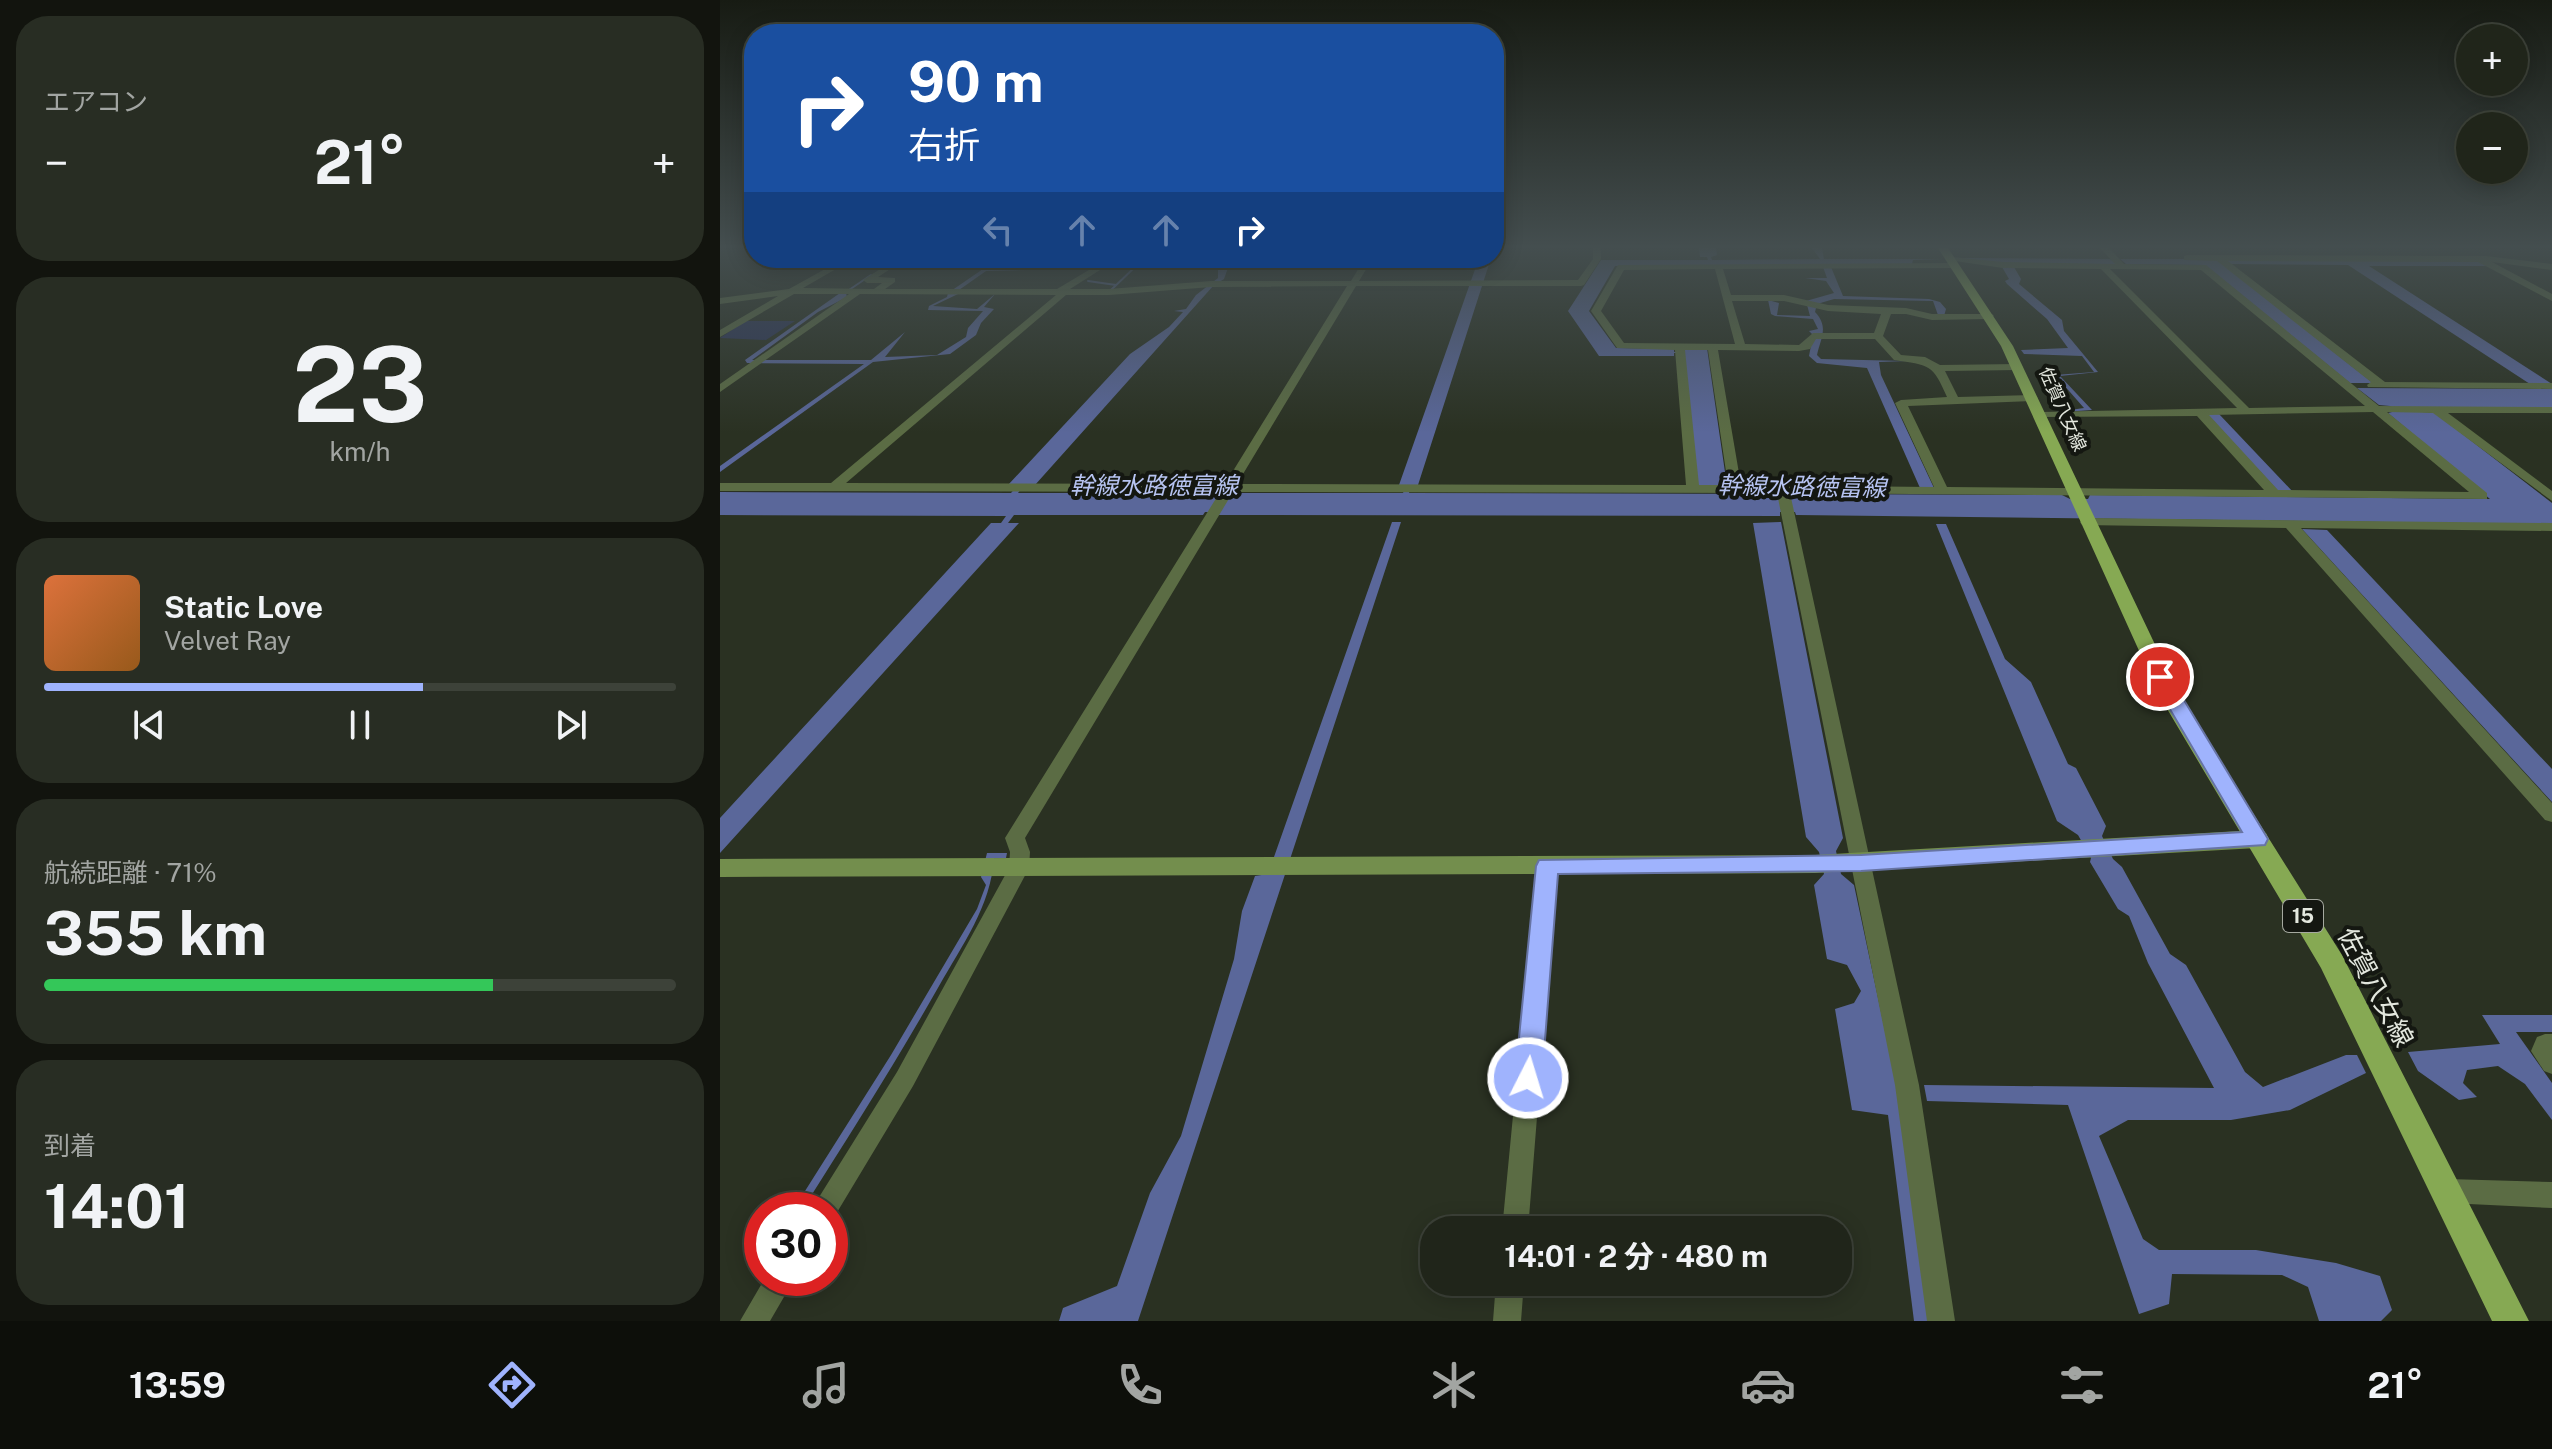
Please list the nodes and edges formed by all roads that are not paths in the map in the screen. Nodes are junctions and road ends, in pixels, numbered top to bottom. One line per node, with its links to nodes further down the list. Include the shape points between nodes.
1 (761, 310): 14 (street)
2 (826, 310): 24 (street)
3 (1041, 310): 34 (street)
4 (1336, 310): 37 (street)
5 (1597, 310): 18 (street, via 1621,346)
6 (1730, 310): 17 (street)
7 (1869, 310): 12 (street)
8 (1985, 310): 13 (main road, 佐賀八女線 / 15)
9 (2146, 310): 31 (street)
10 (2255, 310): 21 (street)
11 (2285, 310): 22 (street)
12 (1887, 311): 13 (street); 15 (street)
13 (1989, 316): 19 (main road, 佐賀八女線 / 15)
14 (720, 334)
15 (1878, 336): 17 (street, via 1818,336 1799,348); 20 (street, via 1898,358 1930,361)
16 (1712, 346): 17 (street); 18 (street); 36 (street)
17 (1740, 346)
18 (1680, 350): 35 (street)
19 (2018, 367): 20 (street); 25 (main road, 佐賀八女線 / 15)
20 (1940, 368): 26 (street)
21 (2347, 385): 22 (street); 27 (street)
22 (2382, 385): 23 (street)
23 (2552, 386)
24 (720, 389)
25 (2032, 398): 26 (street); 32 (main road, 佐賀八女線 / 15)
26 (1954, 400): 38 (street, via 1901,403)
27 (2382, 409): 28 (street); 31 (street); 40 (street, via 2482,496)
28 (2437, 410): 29 (street); 41 (street)
29 (2552, 410)
30 (2199, 411): 31 (street); 32 (street); 40 (street)
31 (2246, 411)
32 (2041, 415): 42 (main road, 佐賀八女線 / 15)
33 (720, 487): 34 (street)
34 (834, 487): 37 (street)
35 (1693, 489): 36 (street); 37 (street)
36 (1735, 489): 39 (street)
37 (1225, 491): 50 (street, via 1015,838 1020,852)
38 (1942, 491): 39 (street); 42 (street)
39 (1783, 492): 47 (street)
40 (2275, 495): 42 (street)
41 (2552, 497)
42 (2081, 508): 43 (street); 46 (main road, 佐賀八女線 / 15, via 2170,697)
43 (2290, 524): 44 (street); 45 (street)
44 (2551, 528)
45 (2552, 815)
46 (2257, 839): 47 (street); 53 (main road, 佐賀八女線 / 15, via 2332,963)
47 (1855, 863): 48 (street); 61 (street, via 1907,1085)
48 (1547, 866): 50 (street); 56 (street)
49 (720, 868): 50 (street)
50 (998, 868): 54 (street, via 905,1079)
51 (2552, 1044): 52 (street, via 2545,1044 2543,1051)
52 (2552, 1064)
53 (2448, 1191): 55 (street); 62 (main road, 佐賀八女線 / 15)
54 (835, 1192)
55 (2552, 1195)
56 (1516, 1216)
57 (770, 1296): 59 (street)
58 (1509, 1296): 60 (street)
59 (754, 1321)
60 (1507, 1321)
61 (1941, 1321)
62 (2511, 1321)

